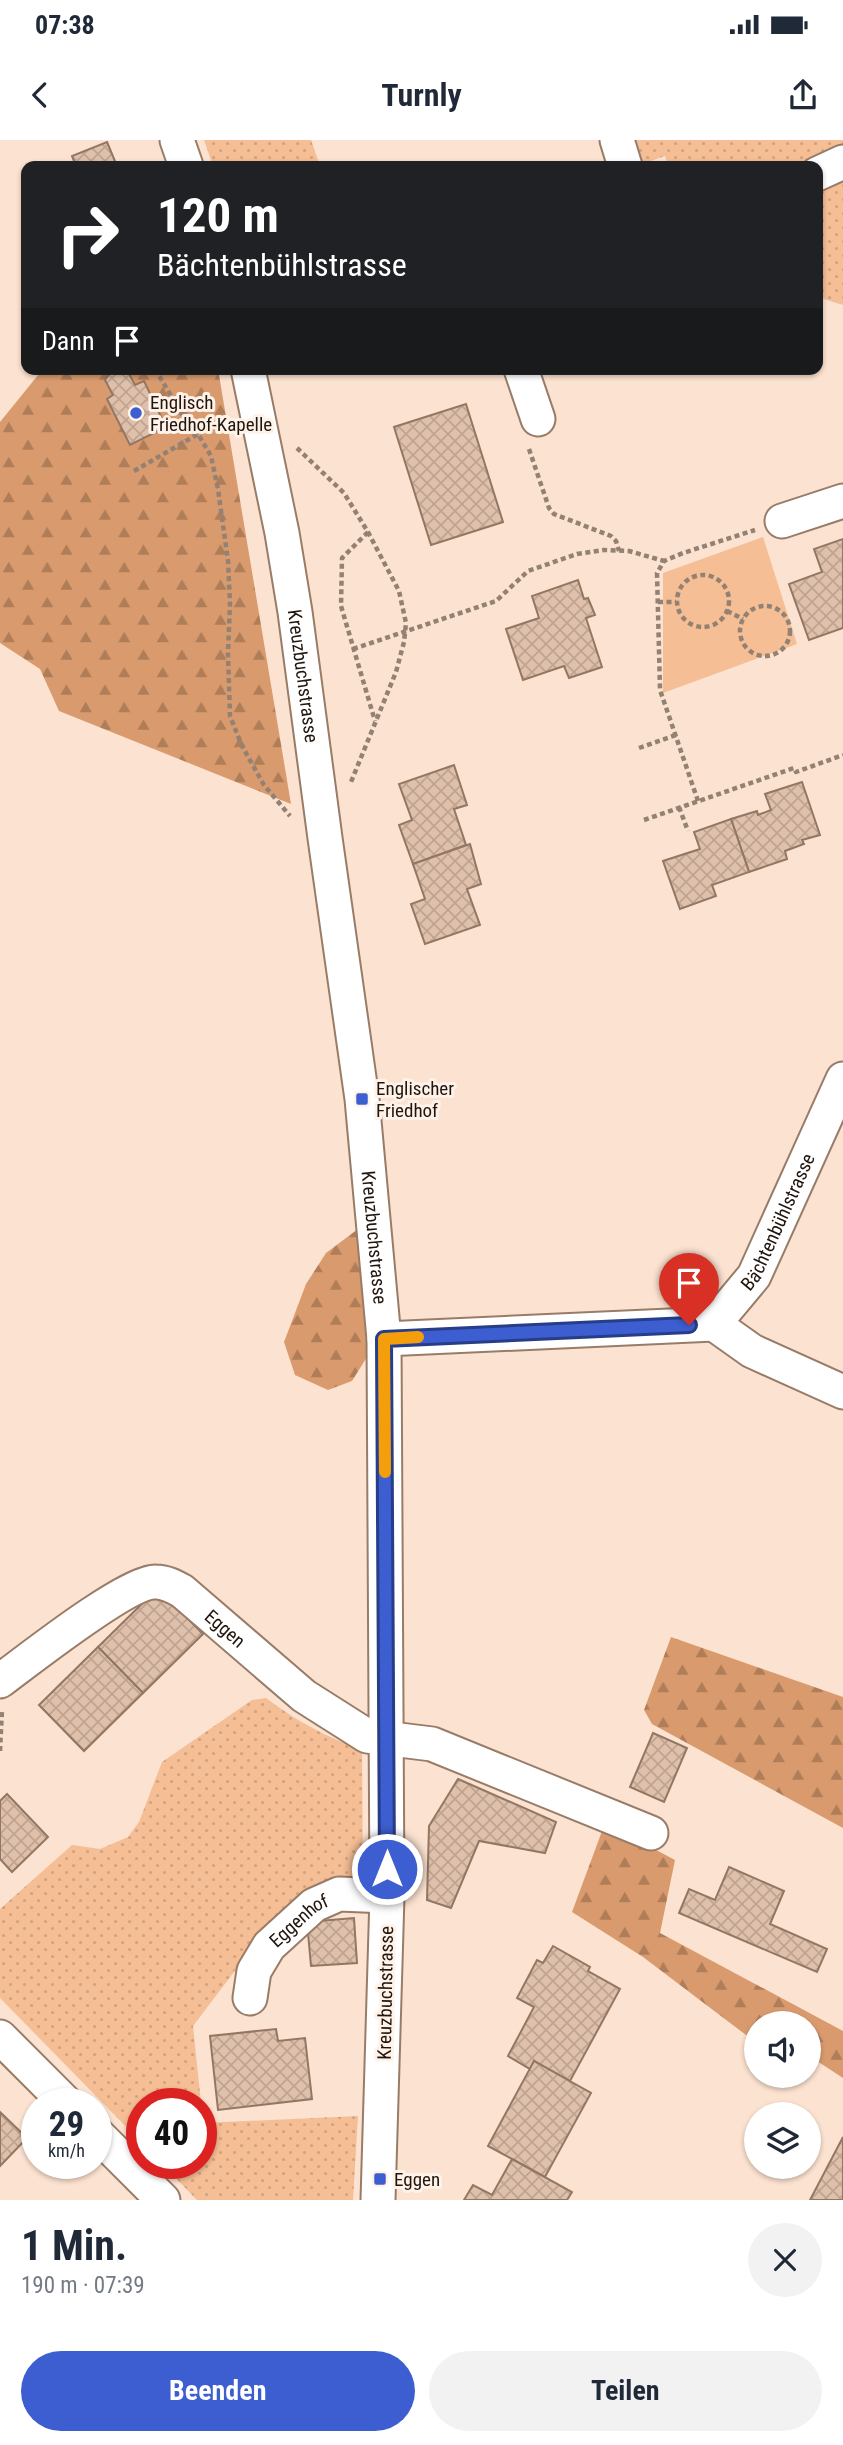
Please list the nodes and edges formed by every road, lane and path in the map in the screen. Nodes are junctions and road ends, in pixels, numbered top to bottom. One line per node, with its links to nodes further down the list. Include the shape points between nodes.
1 (177, 140): 3 (street)
2 (617, 140): 4 (street)
3 (184, 161)
4 (623, 161)
5 (843, 162): 6 (street)
6 (823, 171)
7 (159, 375): 11 (path)
8 (249, 375): 34 (street, Kreuzbuchstrasse, via 282,533)
9 (522, 375): 10 (street)
10 (533, 432): 17 (path, via 549,508 611,536)
11 (198, 434): 13 (path); 34 (path, via 211,456 228,561 230,716 264,785 304,832)
12 (296, 447): 16 (path, via 344,493)
13 (134, 471)
14 (843, 501): 15 (street)
15 (782, 521): 18 (path)
16 (368, 531): 23 (path, via 399,591); 24 (path, via 342,558 341,606)
17 (619, 551): 18 (path); 23 (path, via 577,554 527,571 496,601)
18 (664, 561): 19 (path, via 657,573)
19 (658, 602): 20 (path); 26 (path, via 660,690)
20 (677, 602): 21 (path, via 683,618 698,627 715,624); 21 (path, via 682,585 707,575 728,592)
21 (727, 611): 22 (path)
22 (743, 618): 22 (path, via 758,607 777,609 789,624 786,643 771,655 752,653 741,638)
23 (405, 631): 24 (path); 25 (path, via 396,672)
24 (353, 649): 25 (path)
25 (375, 722): 29 (path)
26 (676, 736): 27 (path); 30 (path)
27 (639, 748)
28 (843, 755): 30 (path)
29 (350, 785)
30 (698, 801): 31 (path)
31 (679, 807): 32 (path); 33 (path)
32 (644, 820)
33 (688, 831)
34 (324, 838): 37 (street, Kreuzbuchstrasse, via 362,1098)
35 (843, 1079): 36 (street, Bächtenbühlstrasse, via 754,1276)
36 (714, 1324): 37 (street); 38 (street, via 752,1351)
37 (384, 1339): 40 (street, Kreuzbuchstrasse)
38 (843, 1392)
39 (0, 1681): 40 (street, Eggen, via 124,1593 155,1582 181,1591 304,1696 341,1721 367,1736)
40 (387, 1737): 41 (street, Eggen, via 432,1744); 42 (street, Kreuzbuchstrasse)
41 (651, 1833)
42 (387, 1896): 43 (street, Eggenhof, via 339,1894 314,1905 269,1946 254,1971); 48 (street, Kreuzbuchstrasse)
43 (250, 1998)
44 (0, 2037): 45 (street)
45 (50, 2088)
46 (112, 2149): 47 (street)
47 (163, 2200)
48 (378, 2200)

